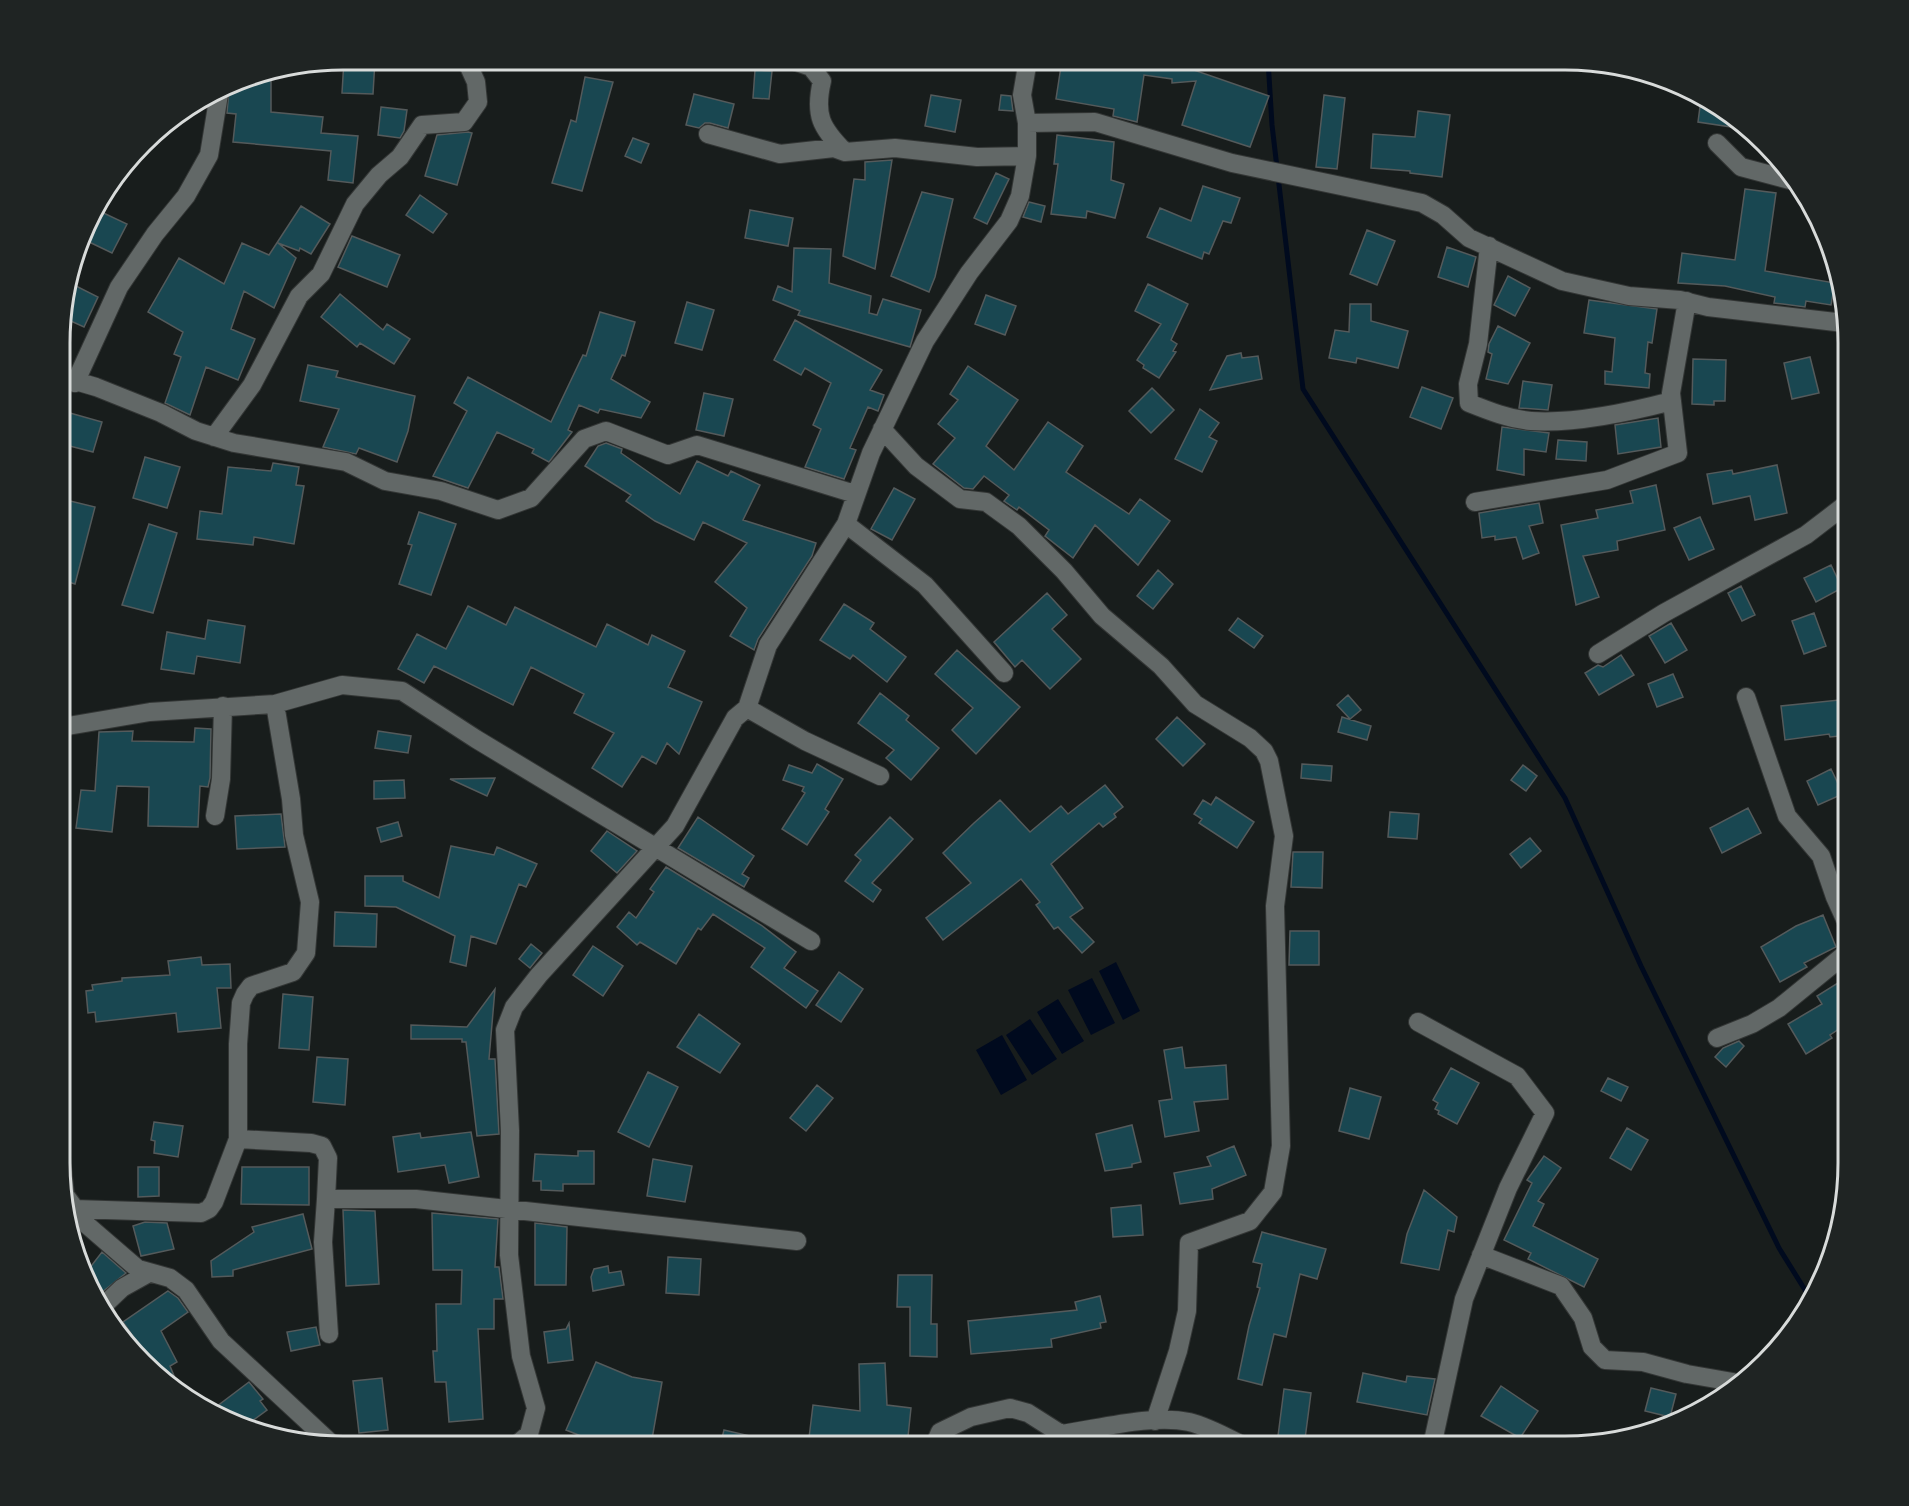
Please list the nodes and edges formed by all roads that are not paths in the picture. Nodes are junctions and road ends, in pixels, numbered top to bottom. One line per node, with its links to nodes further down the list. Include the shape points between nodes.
1 (471, 70): 18 (street, via 478,102 464,122 422,125 400,157 355,204 321,274 299,296 252,385)
2 (813, 70): 8 (street, via 822,81 817,104 825,133)
3 (1026, 70): 5 (street, via 1022,95)
4 (218, 102): 14 (street, via 209,155 186,196 119,287)
5 (1027, 123): 9 (street); 11 (street, via 1095,122 1232,163 1422,203 1469,238)
6 (708, 134): 8 (street, via 780,154 834,148)
7 (1717, 143): 10 (street, via 1741,167)
8 (845, 152): 9 (street, via 895,148 977,157)
9 (1027, 156): 17 (street, via 1020,196 1009,221 925,341)
10 (1783, 178)
11 (1489, 246): 12 (street, via 1562,281 1629,296); 16 (street, via 1478,344 1468,384 1469,403 1531,421 1620,414)
12 (1687, 301): 13 (street, via 1708,307); 16 (street)
13 (1838, 322)
14 (70, 378)
15 (70, 380): 18 (street, via 96,387)
16 (1672, 402): 20 (street, via 1677,453 1607,480)
17 (882, 429): 19 (street); 49 (street, via 915,466 960,499 986,502 1019,526 1102,616 1161,666 1195,704 1250,738 1269,761 1284,836 1275,906 1281,1146 1273,1192 1250,1221 1189,1243 1187,1311)
18 (214, 437): 19 (street, via 346,462 385,481 441,491 498,510 531,498 584,439 606,431 668,455 697,445)
19 (855, 494): 22 (street)
20 (1475, 502)
21 (1838, 510): 23 (street, via 1806,535)
22 (846, 524): 24 (street, via 926,585); 28 (street, via 768,645)
23 (1598, 654)
24 (1004, 673)
25 (1746, 698): 33 (street, via 1787,816 1821,856)
26 (275, 704): 27 (street); 32 (street, via 342,685 402,691); 38 (street, via 294,835 310,902 306,953 292,972 251,986 245,994 238,1044)
27 (223, 706): 29 (street, via 150,712); 31 (street, via 221,779)
28 (747, 708): 30 (street); 32 (street, via 735,718 675,826)
29 (70, 726)
30 (880, 776)
31 (215, 816)
32 (657, 847): 34 (street); 42 (street, via 539,975 507,1020)
33 (1838, 905)
34 (811, 942)
35 (1838, 960): 37 (street, via 1779,1008)
36 (1419, 1022): 44 (street, via 1517,1076 1545,1113)
37 (1717, 1038)
38 (238, 1139): 39 (street, via 322,1146 328,1158); 40 (street, via 214,1202 201,1213)
39 (326, 1199): 42 (street, via 416,1199); 47 (street, via 323,1242)
40 (74, 1209)
41 (75, 1210): 45 (street, via 117,1252)
42 (510, 1211): 43 (street); 51 (street, via 509,1255 521,1356 536,1408)
43 (797, 1241)
44 (1481, 1255): 48 (street, via 1562,1286 1582,1318 1592,1347 1605,1360 1643,1362); 54 (street, via 1464,1299)
45 (149, 1273): 46 (street, via 122,1288); 50 (street, via 170,1278 186,1290 221,1341)
46 (109, 1301)
47 (329, 1334)
48 (1729, 1381)
49 (1155, 1421): 52 (street, via 1061,1434 1028,1413 1010,1408 971,1417); 53 (street, via 1198,1425)
50 (322, 1435)
51 (527, 1436)
52 (938, 1436)
53 (1222, 1436)
54 (1434, 1436)

